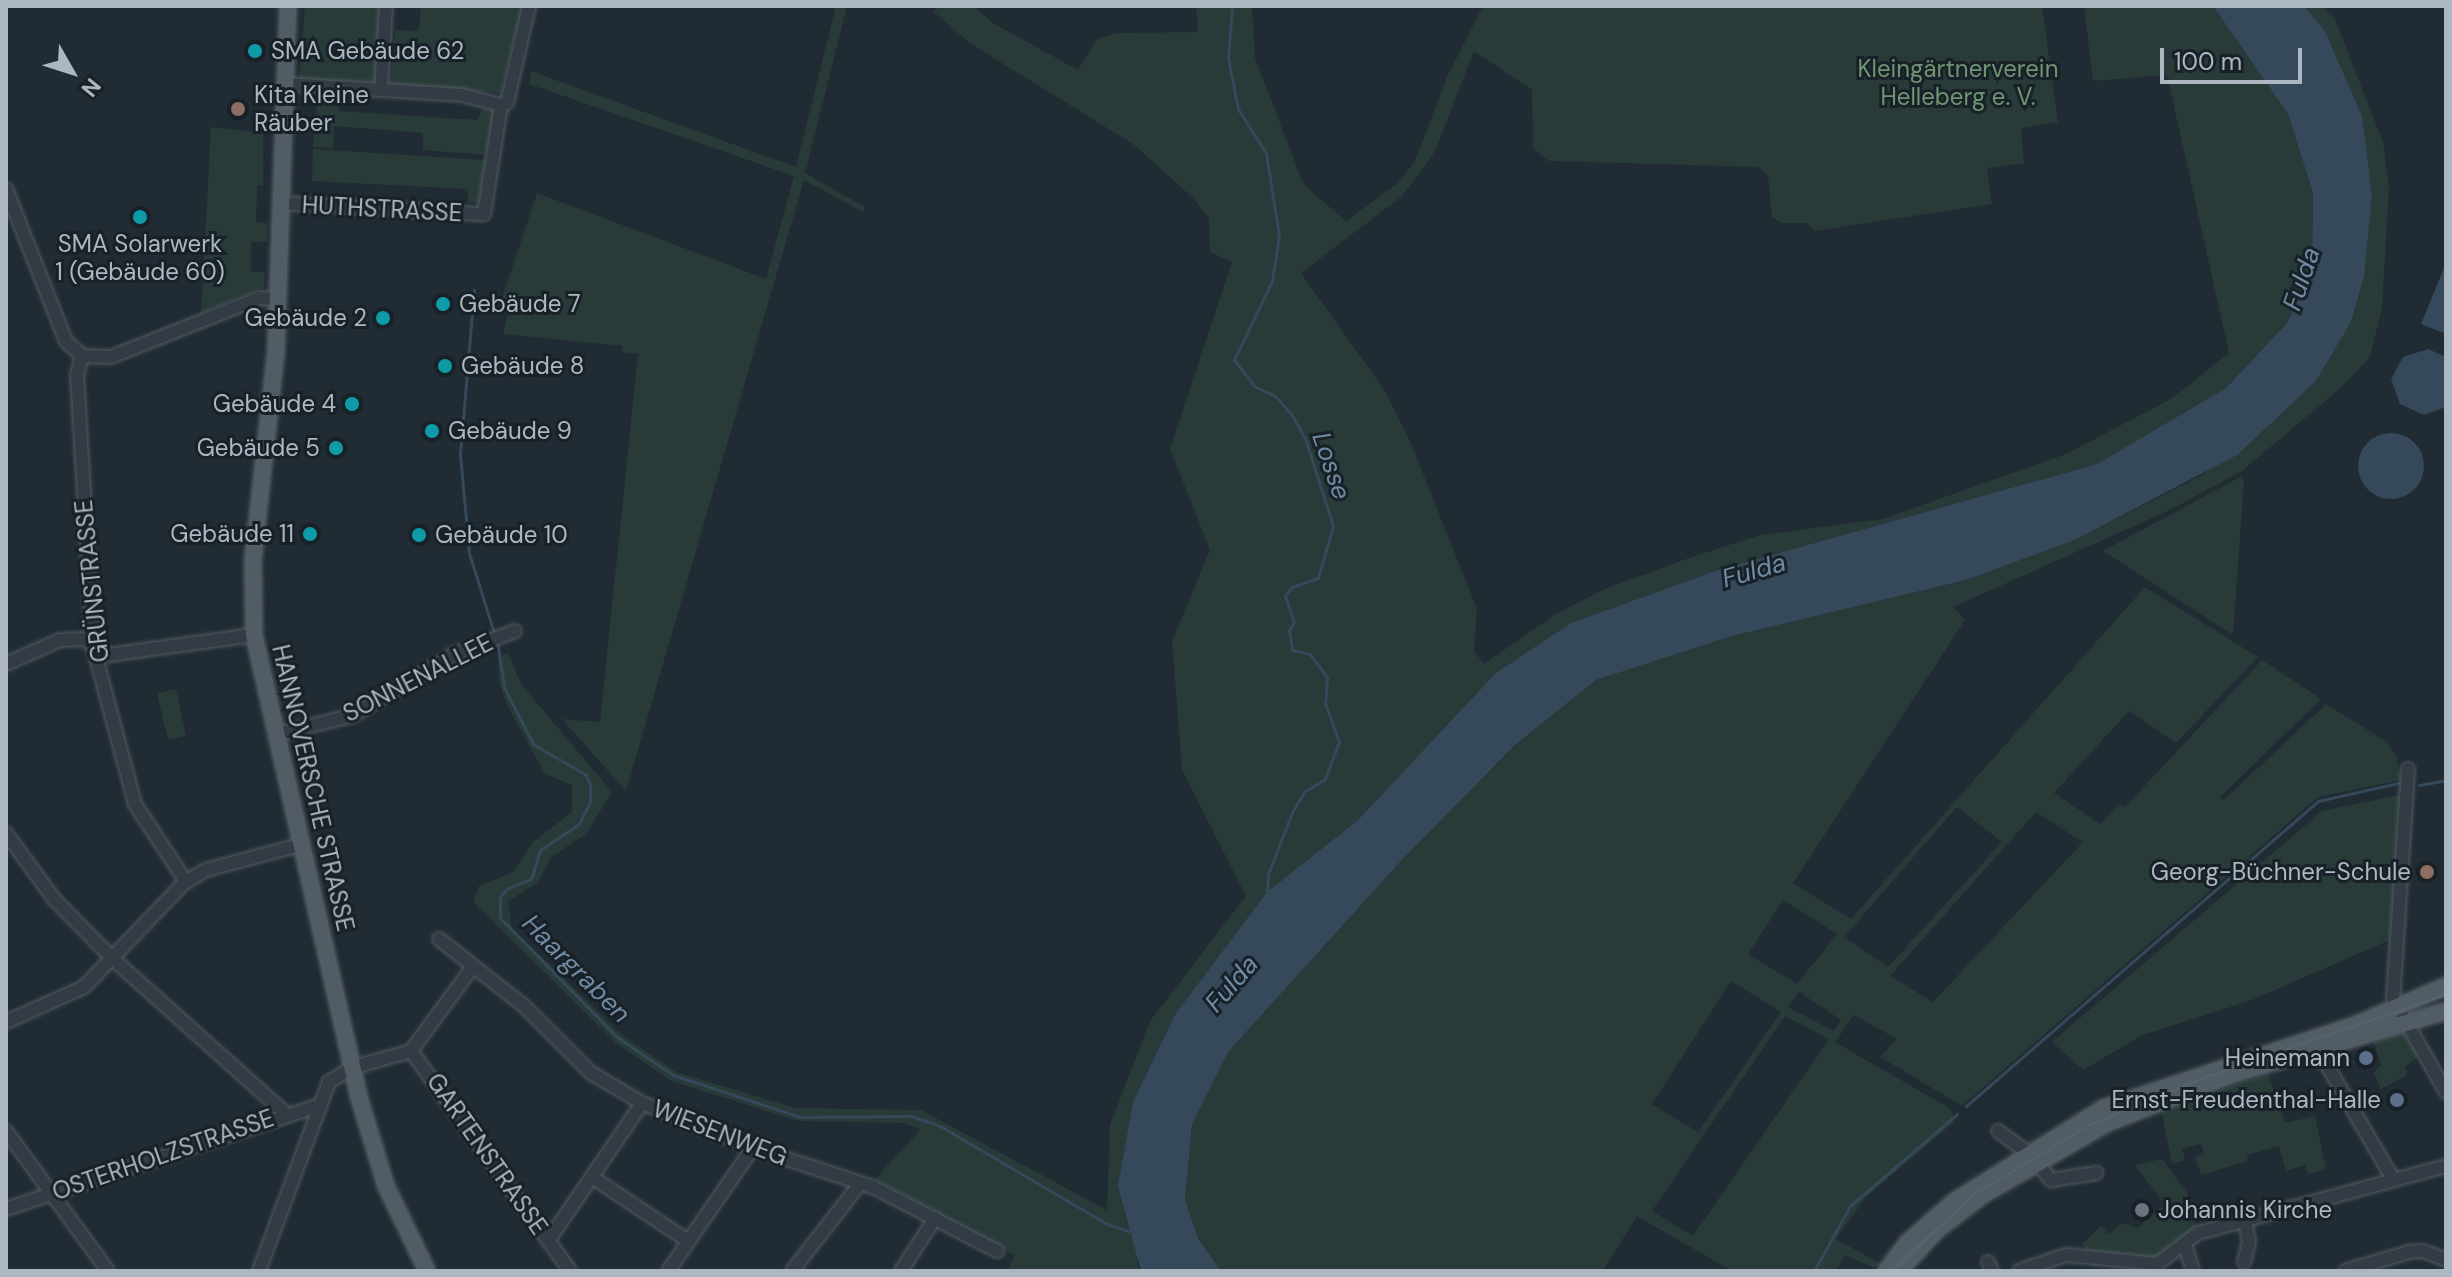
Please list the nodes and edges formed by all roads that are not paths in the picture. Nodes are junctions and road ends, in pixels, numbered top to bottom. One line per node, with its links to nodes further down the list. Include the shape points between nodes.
1 (288, 6): 4 (main road, HANNOVERSCHE STRASSE)
2 (386, 6): 5 (street)
3 (529, 6): 6 (street, via 507,103)
4 (284, 84): 5 (street); 8 (main road, HANNOVERSCHE STRASSE)
5 (381, 90): 6 (street, via 462,95)
6 (501, 105): 8 (street, HUTHSTRASSE, via 484,214)
7 (6, 189): 10 (street, via 66,341)
8 (279, 203): 9 (main road, HANNOVERSCHE STRASSE)
9 (277, 299): 10 (street, via 259,298 111,357); 12 (main road, HANNOVERSCHE STRASSE, via 253,561)
10 (82, 356): 13 (street, GRÜNSTRASSE, via 77,375)
11 (510, 632): 15 (street, SONNENALLEE, via 454,654 354,715)
12 (254, 635): 13 (street, via 108,655); 15 (main road, HANNOVERSCHE STRASSE)
13 (93, 646): 14 (street, via 84,639 60,640); 19 (street, GRÜNSTRASSE, via 135,804)
14 (6, 664)
15 (274, 735): 18 (main road, HANNOVERSCHE STRASSE)
16 (2408, 769): 25 (street, via 2393,999)
17 (6, 833): 21 (street, via 54,899)
18 (300, 845): 19 (street, via 206,870); 29 (main road, HANNOVERSCHE STRASSE)
19 (186, 882): 21 (street)
20 (439, 939): 22 (street, WIESENWEG)
21 (113, 959): 26 (street, via 84,987); 33 (street)
22 (472, 968): 28 (street); 31 (street, WIESENWEG, via 523,1005 591,1073)
23 (2446, 986): 25 (main road)
24 (2446, 1011): 25 (main road)
25 (2402, 1016): 27 (main road); 30 (street); 37 (main road, via 2150,1089)
26 (6, 1022)
27 (2317, 1048): 37 (main road, via 2202,1085); 41 (street)
28 (411, 1051): 29 (street, GARTENSTRASSE); 47 (street, GARTENSTRASSE)
29 (351, 1068): 32 (street, via 329,1082); 56 (main road, HANNOVERSCHE STRASSE, via 386,1186)
30 (2446, 1092)
31 (642, 1103): 36 (street, WIESENWEG); 40 (street)
32 (320, 1105): 33 (street, OSTERHOLZSTRASSE); 55 (street)
33 (285, 1113): 43 (street, OSTERHOLZSTRASSE)
34 (6, 1131): 43 (street)
35 (1998, 1131): 37 (street)
36 (753, 1148): 42 (street, WIESENWEG); 48 (street)
37 (2032, 1156): 39 (street, via 2055,1182); 61 (main road, via 1930,1220); 62 (main road, via 1959,1213)
38 (2446, 1166): 41 (street)
39 (2096, 1173)
40 (592, 1177): 47 (street); 48 (street)
41 (2393, 1179): 46 (street)
42 (859, 1185): 45 (street, WIESENWEG); 59 (street)
43 (55, 1193): 44 (street, OSTERHOLZSTRASSE); 54 (street)
44 (6, 1209)
45 (935, 1218): 50 (street, WIESENWEG); 60 (street)
46 (2245, 1222): 49 (street, via 2198,1233); 52 (street, via 2249,1242)
47 (548, 1241): 57 (street, GARTENSTRASSE)
48 (688, 1241): 58 (street)
49 (2185, 1245): 53 (street); 64 (street)
50 (997, 1251)
51 (2446, 1260): 65 (street, via 2409,1252)
52 (2244, 1262)
53 (2156, 1268): 63 (street, via 2066,1255)
54 (108, 1271)
55 (259, 1271)
56 (427, 1271)
57 (570, 1271)
58 (668, 1271)
59 (792, 1271)
60 (901, 1271)
61 (1886, 1271)
62 (1899, 1271)
63 (2019, 1271)
64 (2193, 1271)
65 (2345, 1271)

